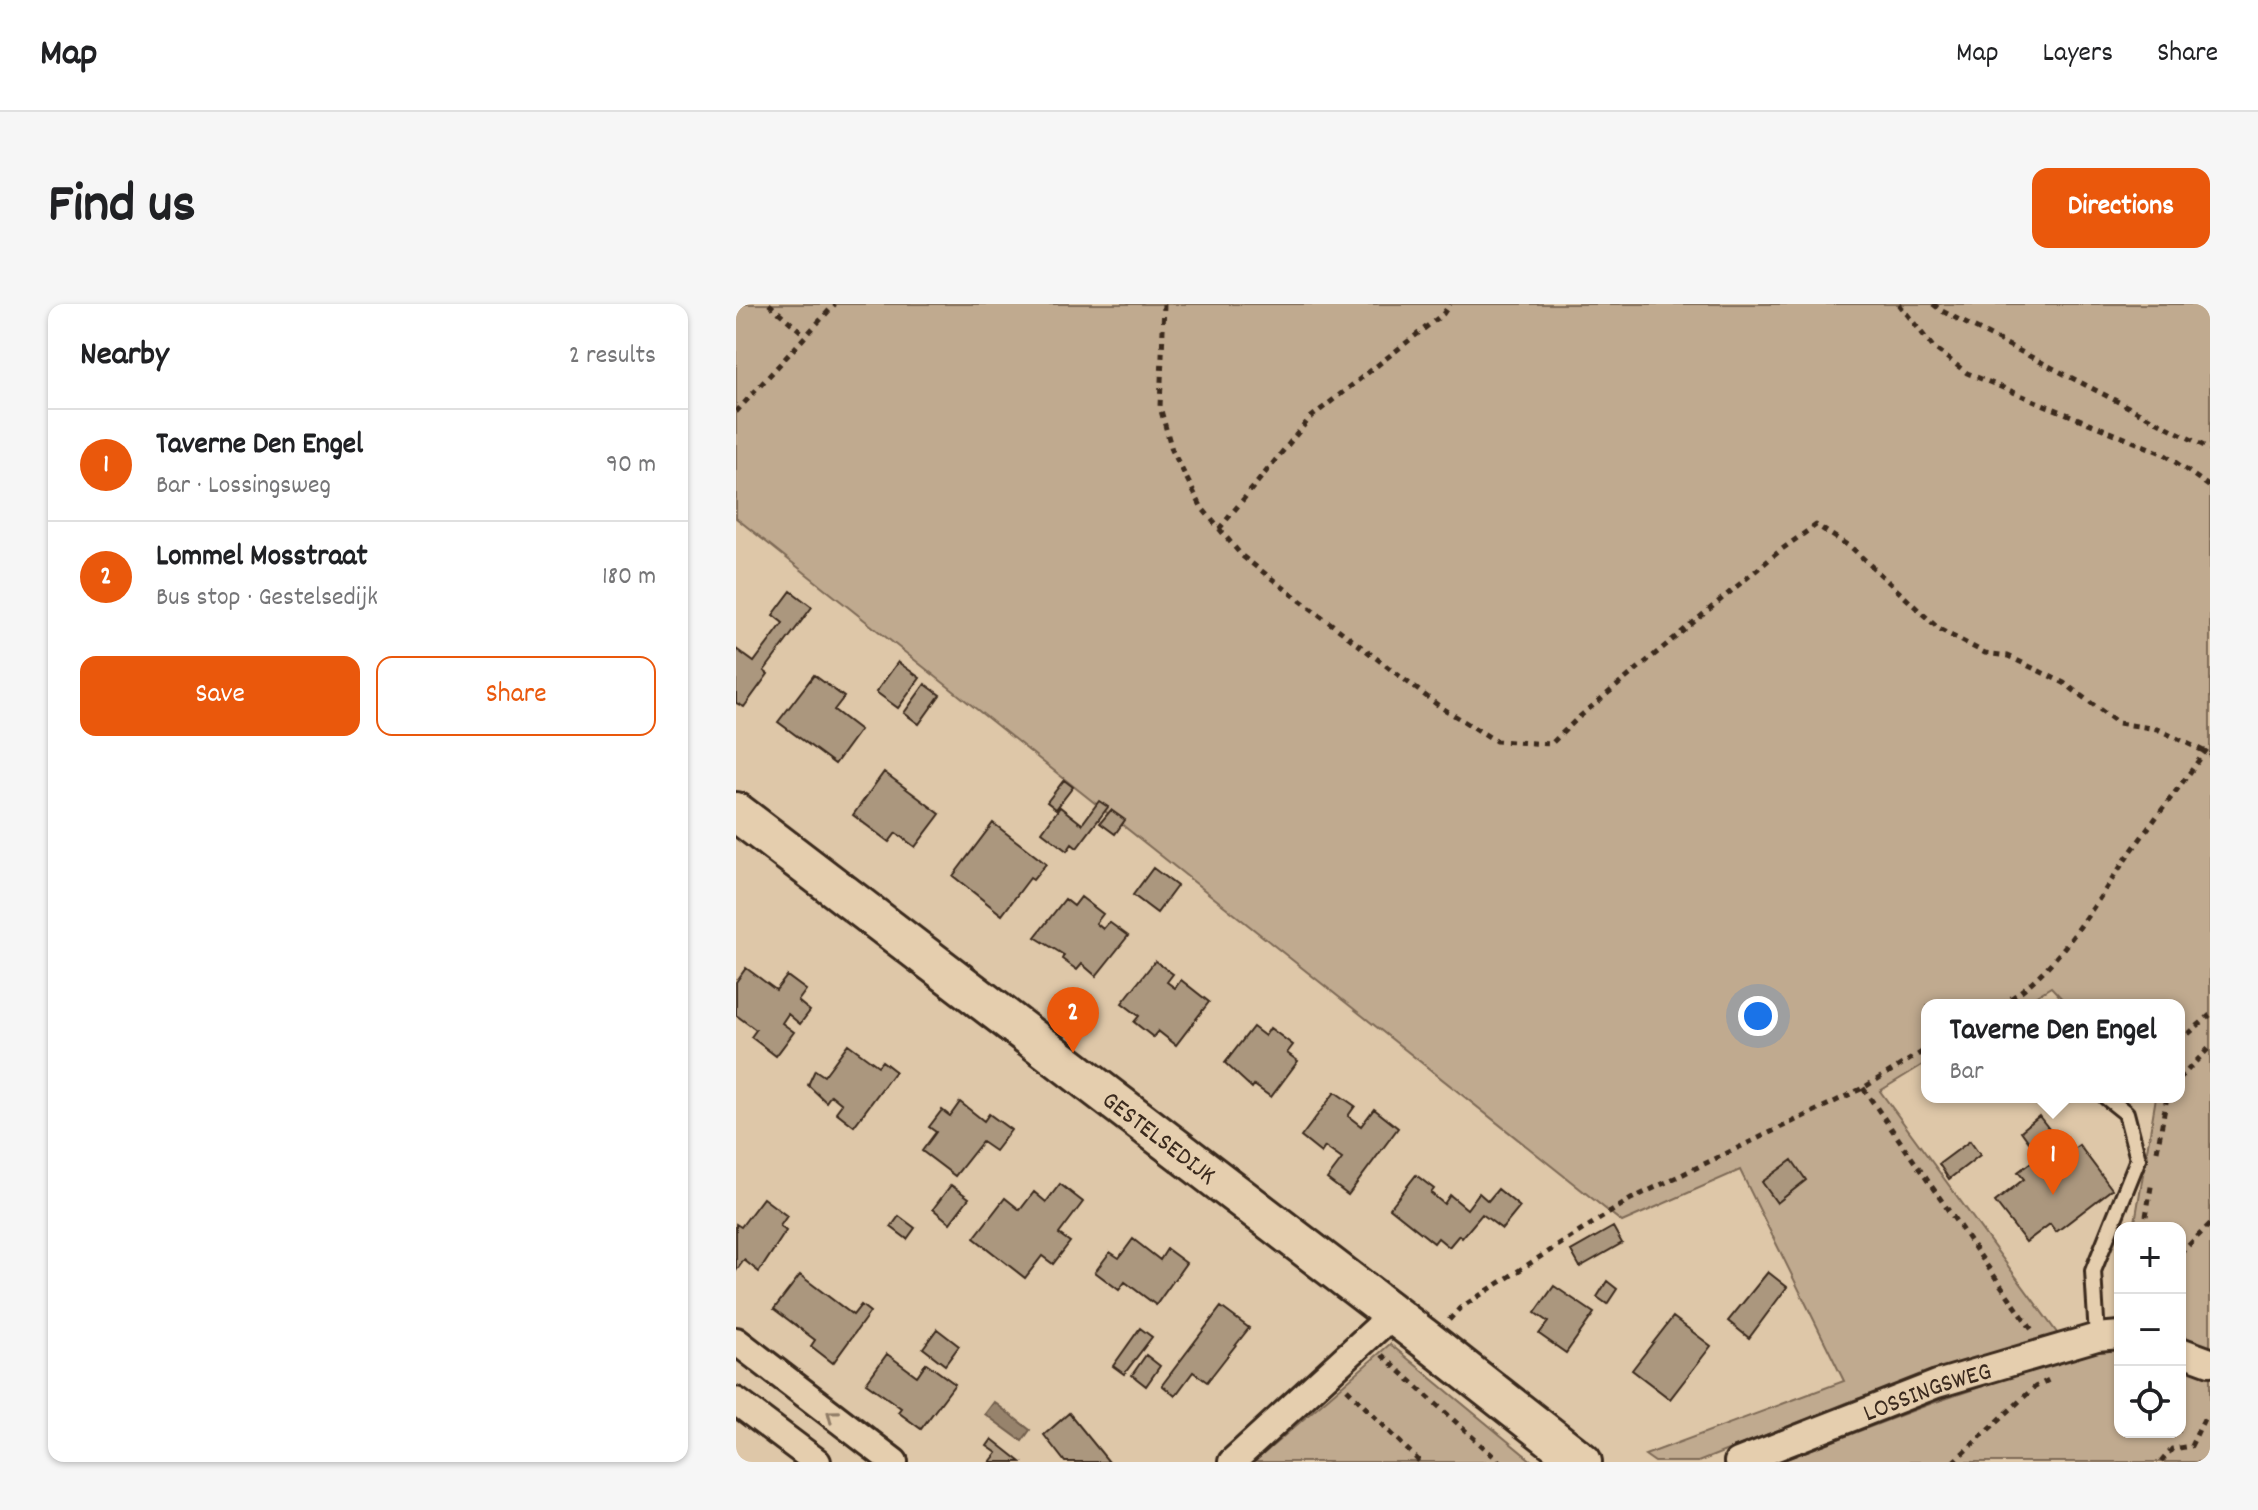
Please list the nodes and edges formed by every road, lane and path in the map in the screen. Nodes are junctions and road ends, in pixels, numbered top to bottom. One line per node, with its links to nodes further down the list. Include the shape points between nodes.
1 (769, 304): 7 (path)
2 (835, 304): 7 (path)
3 (1164, 304): 11 (path, via 1160,407 1172,450)
4 (1450, 304): 11 (path, via 1310,418)
5 (1899, 304): 10 (path, via 1933,347 1967,373 2164,454)
6 (1933, 304): 9 (path)
7 (804, 334): 8 (path)
8 (736, 412)
9 (2210, 449)
10 (2210, 487)
11 (1219, 529): 12 (path, via 1242,556 1439,706 1496,741 1551,744 1816,525 1852,548 1939,629 2064,683 2118,723 2157,729)
12 (2209, 750): 14 (path, via 2060,954)
13 (736, 812): 24 (main road, GESTELSEDIJK)
14 (2011, 999)
15 (2210, 1015): 16 (path)
16 (2185, 1037)
17 (2210, 1047): 19 (path)
18 (1921, 1053): 20 (path)
19 (2185, 1073)
20 (1863, 1088): 27 (path, via 1631,1199 1460,1308); 28 (path)
21 (2114, 1103): 25 (lane, via 2126,1113 2138,1159 2093,1271)
22 (2210, 1224): 23 (path)
23 (2186, 1248)
24 (1380, 1327): 27 (main road, GESTELSEDIJK); 31 (street); 39 (path)
25 (2108, 1336): 28 (street, LOSSINGSWEG)
26 (736, 1341): 36 (street, one-way to 26)
27 (1428, 1341): 40 (main road, GESTELSEDIJK)
28 (2048, 1352): 41 (street, LOSSINGSWEG, via 1937,1384)
29 (2186, 1353): 30 (street)
30 (2210, 1362)
31 (1332, 1372): 37 (street); 38 (path)
32 (2035, 1387): 42 (path)
33 (736, 1401): 35 (street)
34 (2210, 1419): 43 (path, via 2204,1419 2191,1446 2172,1449)
35 (817, 1462)
36 (894, 1462)
37 (1232, 1462)
38 (1420, 1462)
39 (1500, 1462)
40 (1582, 1462)
41 (1738, 1462)
42 (1953, 1462)
43 (2161, 1462)

